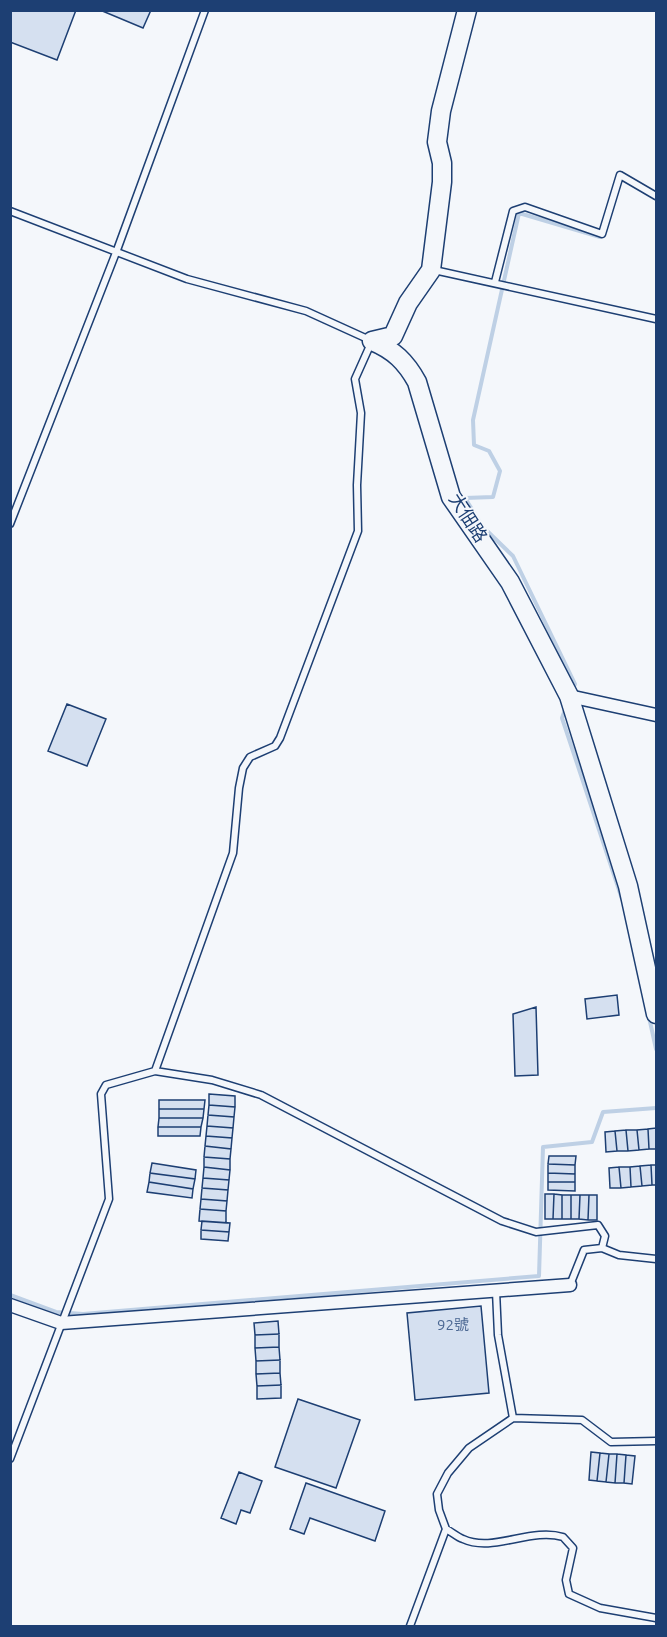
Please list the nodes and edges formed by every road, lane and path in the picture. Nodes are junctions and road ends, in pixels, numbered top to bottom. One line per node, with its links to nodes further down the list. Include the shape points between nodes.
1 (205, 10): 5 (lane)
2 (467, 10): 6 (street, via 441,111 438,142 442,182)
3 (657, 196): 7 (lane, via 620,175 602,234 519,207 513,211)
4 (10, 211): 5 (lane)
5 (117, 250): 9 (lane, via 187,279 306,311); 10 (lane)
6 (431, 270): 7 (lane); 9 (street, via 408,303 393,336)
7 (495, 282): 8 (lane)
8 (657, 319)
9 (372, 341): 11 (street, 大佃路, via 407,364 417,382 451,497 510,582); 14 (lane, via 355,379 361,413 358,531 280,738 275,746 250,757 243,768 233,853)
10 (10, 524)
11 (569, 696): 12 (street); 13 (street, 大佃路, via 627,886)
12 (657, 715)
13 (657, 1014)
14 (155, 1071): 15 (lane, via 212,1080 261,1095 502,1221 536,1232 598,1225 605,1236); 20 (lane, via 106,1085 101,1094 109,1199)
15 (602, 1248): 16 (lane, via 619,1255); 17 (lane, via 584,1250)
16 (657, 1259)
17 (570, 1285): 18 (street)
18 (496, 1290): 20 (street); 21 (lane, via 498,1335)
19 (10, 1305): 20 (street)
20 (61, 1323): 23 (lane)
21 (513, 1418): 22 (lane, via 582,1420 611,1442); 24 (lane, via 469,1448 448,1473 437,1494)
22 (657, 1441)
23 (10, 1459)
24 (446, 1529): 25 (lane, via 464,1540 482,1542 563,1536 573,1548 566,1580 570,1594 600,1608); 26 (lane)
25 (657, 1618)
26 (410, 1626)

